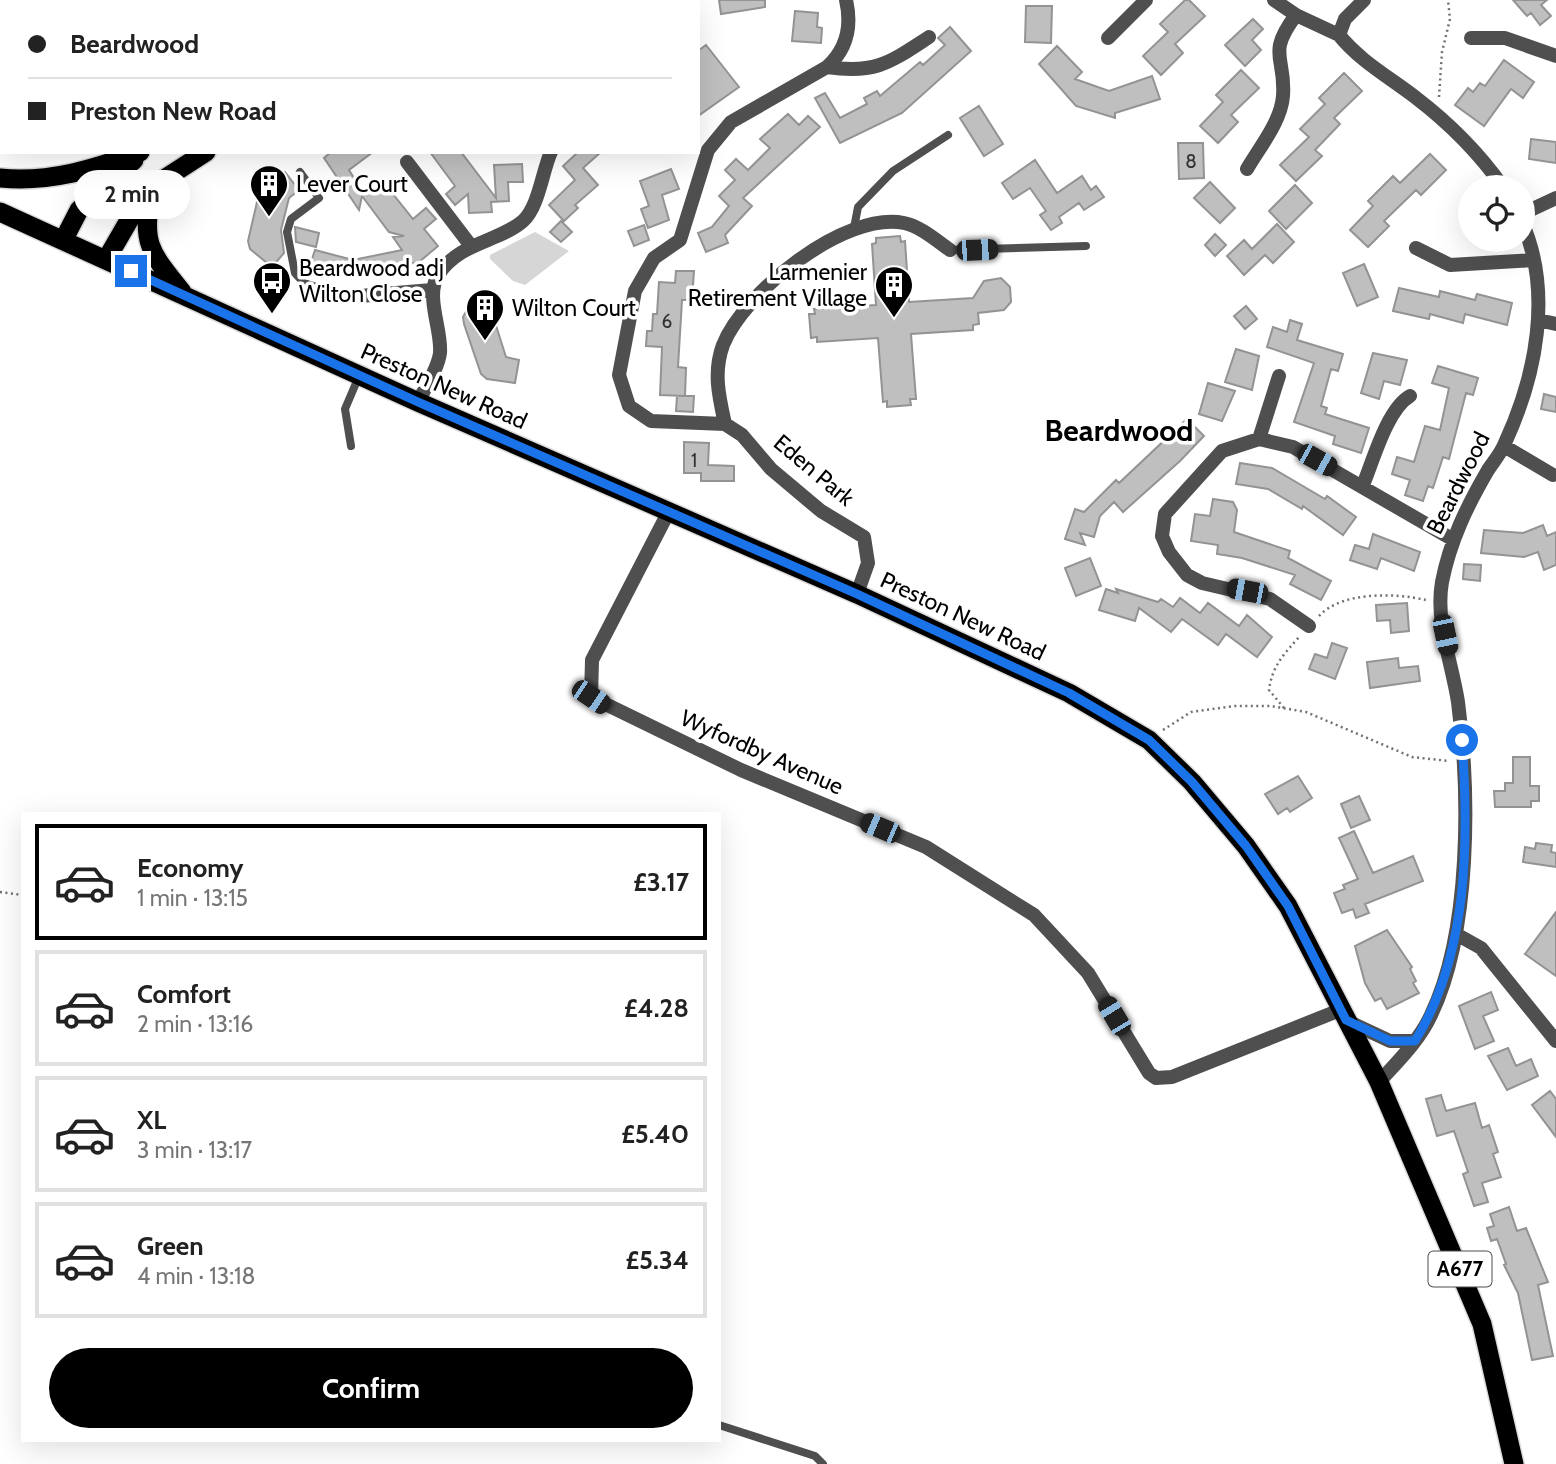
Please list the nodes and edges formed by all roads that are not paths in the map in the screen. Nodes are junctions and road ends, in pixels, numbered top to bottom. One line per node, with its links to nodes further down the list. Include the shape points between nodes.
1 (846, 0): 11 (street, via 850,18 846,41)
2 (1146, 0): 8 (street)
3 (1274, 0): 5 (street)
4 (1364, 0): 6 (street, via 1345,19)
5 (1296, 15): 6 (street); 18 (street, via 1281,35 1277,56 1283,96 1277,117)
6 (1339, 35): 20 (street, via 1352,51 1438,114)
7 (929, 37): 11 (street, via 874,69)
8 (1108, 38)
9 (1471, 38): 10 (street, via 1505,38)
10 (1556, 56)
11 (827, 67): 44 (street, via 731,122 708,150 680,240 654,258 635,291 619,374 629,406 651,421)
12 (948, 135): 26 (lane, via 893,171 858,207)
13 (136, 154): 21 (highway, via 49,178)
14 (140, 154): 27 (highway, via 79,209)
15 (203, 154): 22 (highway)
16 (550, 154): 28 (street, via 531,210 522,222)
17 (407, 162): 28 (street)
18 (1247, 169)
19 (300, 172): 37 (lane, via 319,198 291,219 287,232 295,273 304,283)
20 (1494, 175)
21 (0, 178)
22 (152, 189): 33 (highway); 36 (highway, via 145,230 150,247)
23 (1556, 198): 24 (street)
24 (1535, 208)
25 (0, 212): 27 (highway, Preston New Road / A677)
26 (854, 228): 31 (street, via 905,223); 44 (street, via 792,268 751,302 731,329 717,369)
27 (64, 239): 33 (highway, Preston New Road / A677)
28 (471, 246): 35 (street, via 439,275)
29 (1086, 246): 31 (lane)
30 (1416, 248): 34 (street, via 1450,265)
31 (950, 250)
32 (1531, 252): 34 (street, Beardwood)
33 (106, 260): 36 (highway, Preston New Road / A677)
34 (1534, 260): 38 (street, Beardwood, via 1540,292)
35 (432, 290): 37 (street); 43 (street, via 441,336 439,357)
36 (183, 293): 40 (highway, Preston New Road / A677)
37 (348, 297)
38 (1538, 320): 39 (street); 47 (street, Beardwood, via 1527,383)
39 (1556, 324)
40 (360, 375): 43 (highway, Preston New Road / A677); 46 (lane, via 345,409)
41 (1279, 376): 45 (street)
42 (1410, 397): 49 (street, via 1401,401 1391,417)
43 (418, 402): 50 (highway, Preston New Road / A677)
44 (725, 424): 52 (street, Eden Park, via 821,511 864,537 867,563)
45 (1259, 439): 49 (street, via 1293,447); 53 (street, via 1223,450 1165,514 1162,536 1168,552 1188,575 1202,583 1270,599)
46 (351, 446)
47 (1504, 446): 48 (street); 51 (street, Beardwood)
48 (1553, 475)
49 (1363, 485): 51 (street)
50 (668, 513): 52 (highway, Preston New Road / A677); 55 (street, Wyfordby Avenue, via 592,660 591,697 741,770 926,847 1034,915 1088,973 1156,1078 1172,1077)
51 (1452, 539): 54 (street, Beardwood, via 1441,603 1464,760)
52 (857, 594): 55 (highway, Preston New Road / A677, via 1069,693 1149,740 1246,846 1288,906)
53 (1309, 626)
54 (1456, 934): 56 (street, via 1481,948); 57 (street, Beardwood, via 1438,996)
55 (1343, 1015): 57 (street, via 1390,1041); 58 (highway, Preston New Road / A677)
56 (1554, 1035)
57 (1415, 1041): 58 (street, Beardwood)
58 (1379, 1082): 61 (highway, Preston New Road / A677, via 1482,1324)
59 (721, 1425): 60 (lane, via 815,1456)
60 (823, 1464)
61 (1514, 1464)

